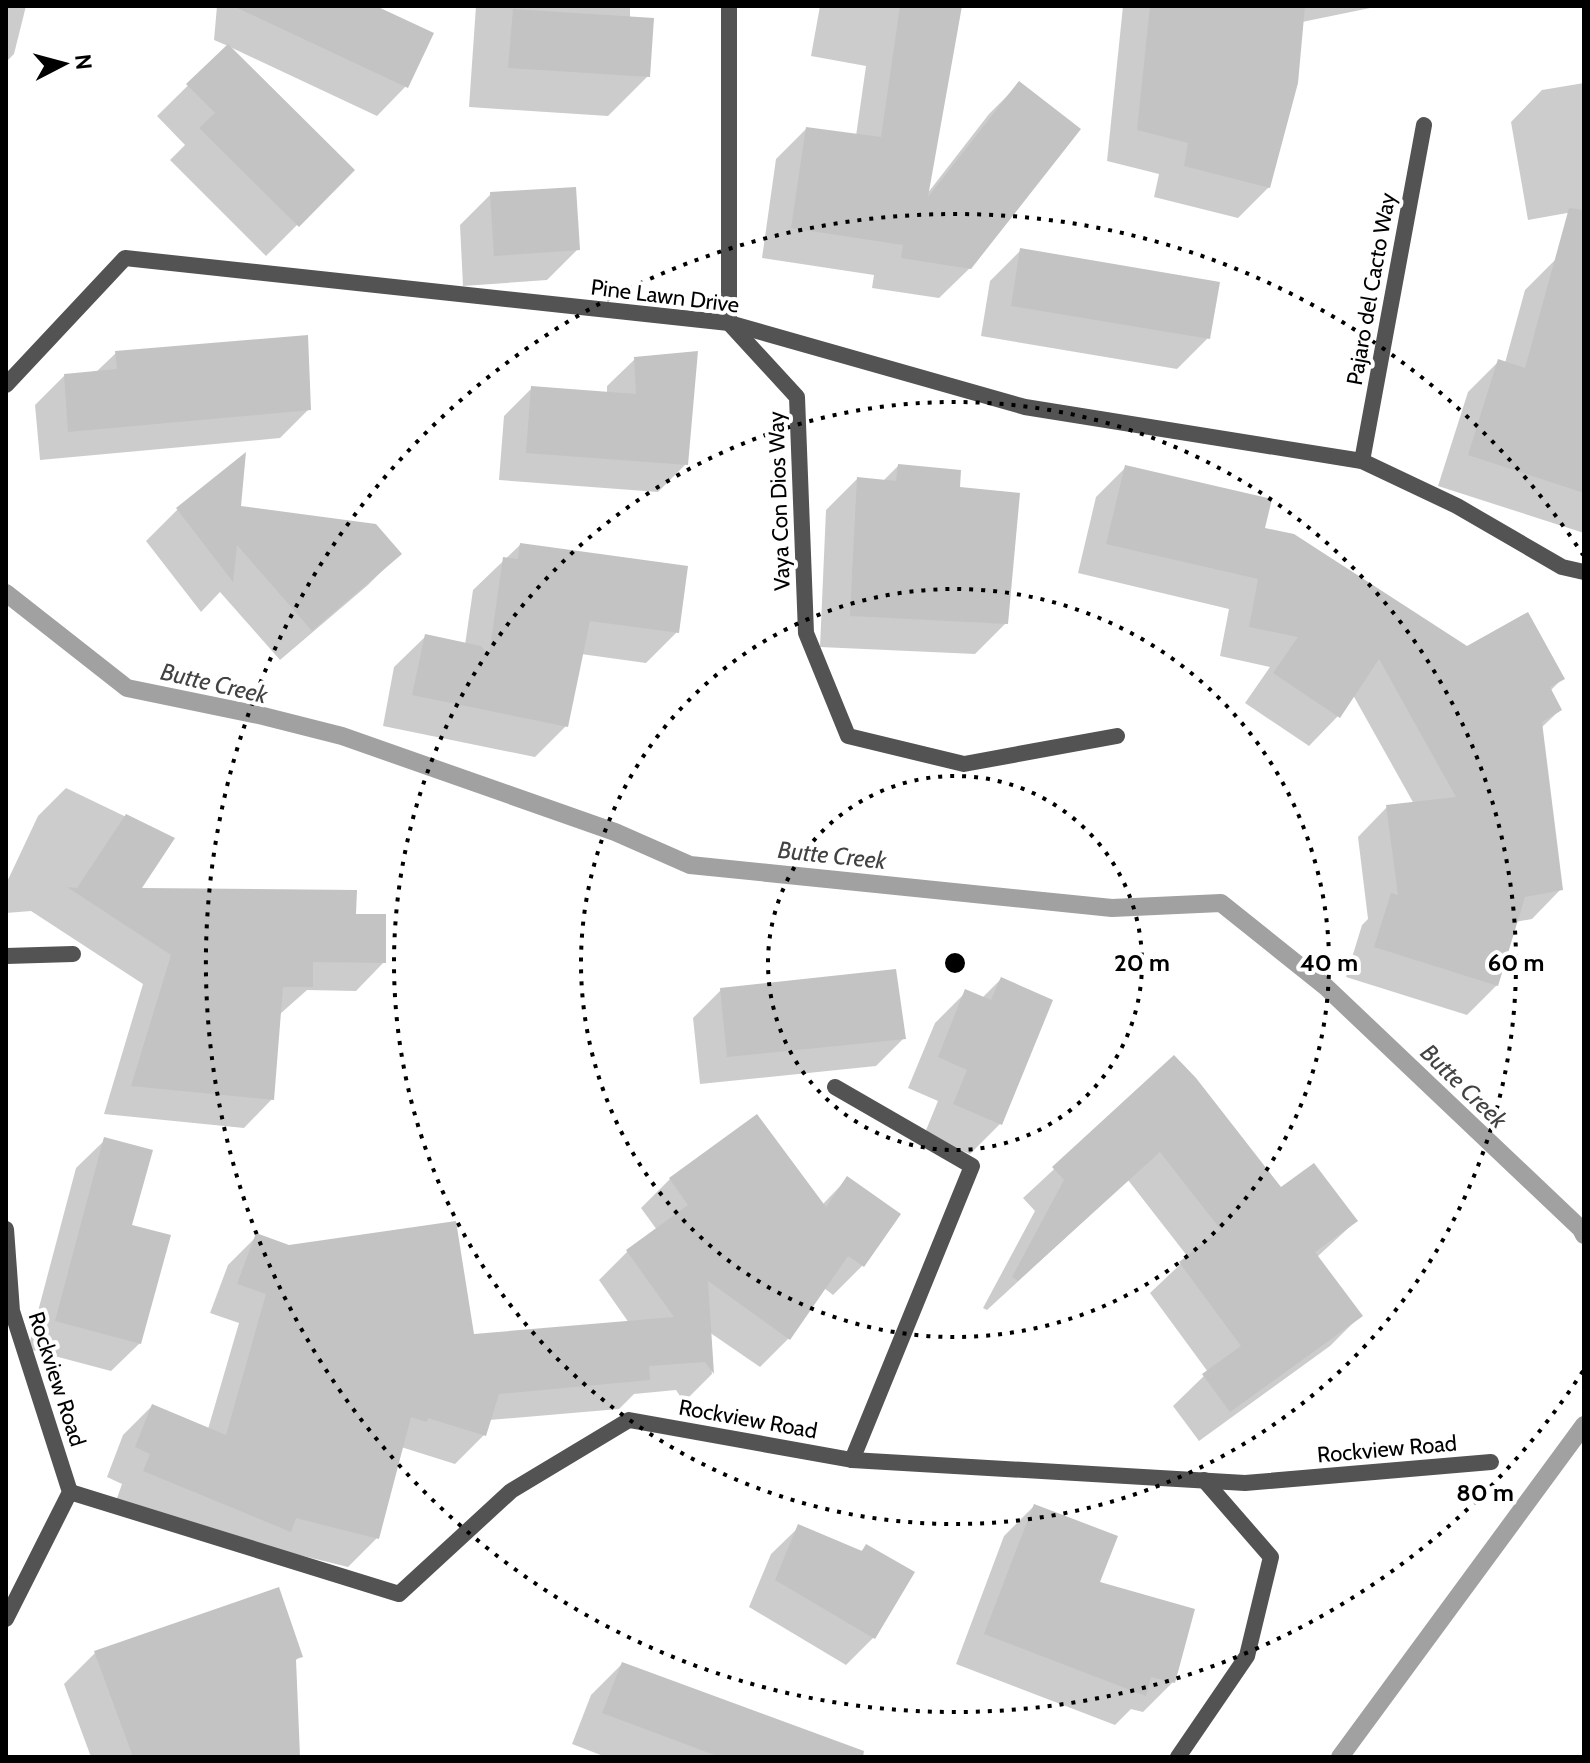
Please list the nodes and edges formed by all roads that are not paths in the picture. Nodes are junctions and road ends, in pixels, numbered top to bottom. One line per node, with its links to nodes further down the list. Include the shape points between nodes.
1 (729, 6): 3 (street)
2 (1424, 125): 5 (street, Pajaro del Cacto Way)
3 (729, 323): 4 (street, Pine Lawn Drive, via 125,258); 5 (street, Pine Lawn Drive, via 1025,407); 7 (street, Vaya Con Dios Way, via 797,397 806,633 848,736 964,764)
4 (6, 385)
5 (1362, 461): 6 (street, Pine Lawn Drive, via 1457,506 1562,567)
6 (1584, 572)
7 (1117, 736)
8 (73, 954): 9 (street)
9 (6, 956)
10 (835, 1087): 12 (street, via 972,1166)
11 (6, 1229): 15 (street, Rockview Road, via 12,1311)
12 (852, 1460): 14 (street, Rockview Road); 15 (street, Rockview Road, via 629,1420 511,1491 399,1594)
13 (1491, 1462): 14 (street, Rockview Road, via 1245,1483)
14 (1204, 1480): 17 (street, via 1271,1557 1247,1656)
15 (70, 1492): 16 (street)
16 (6, 1619)
17 (1178, 1757)

